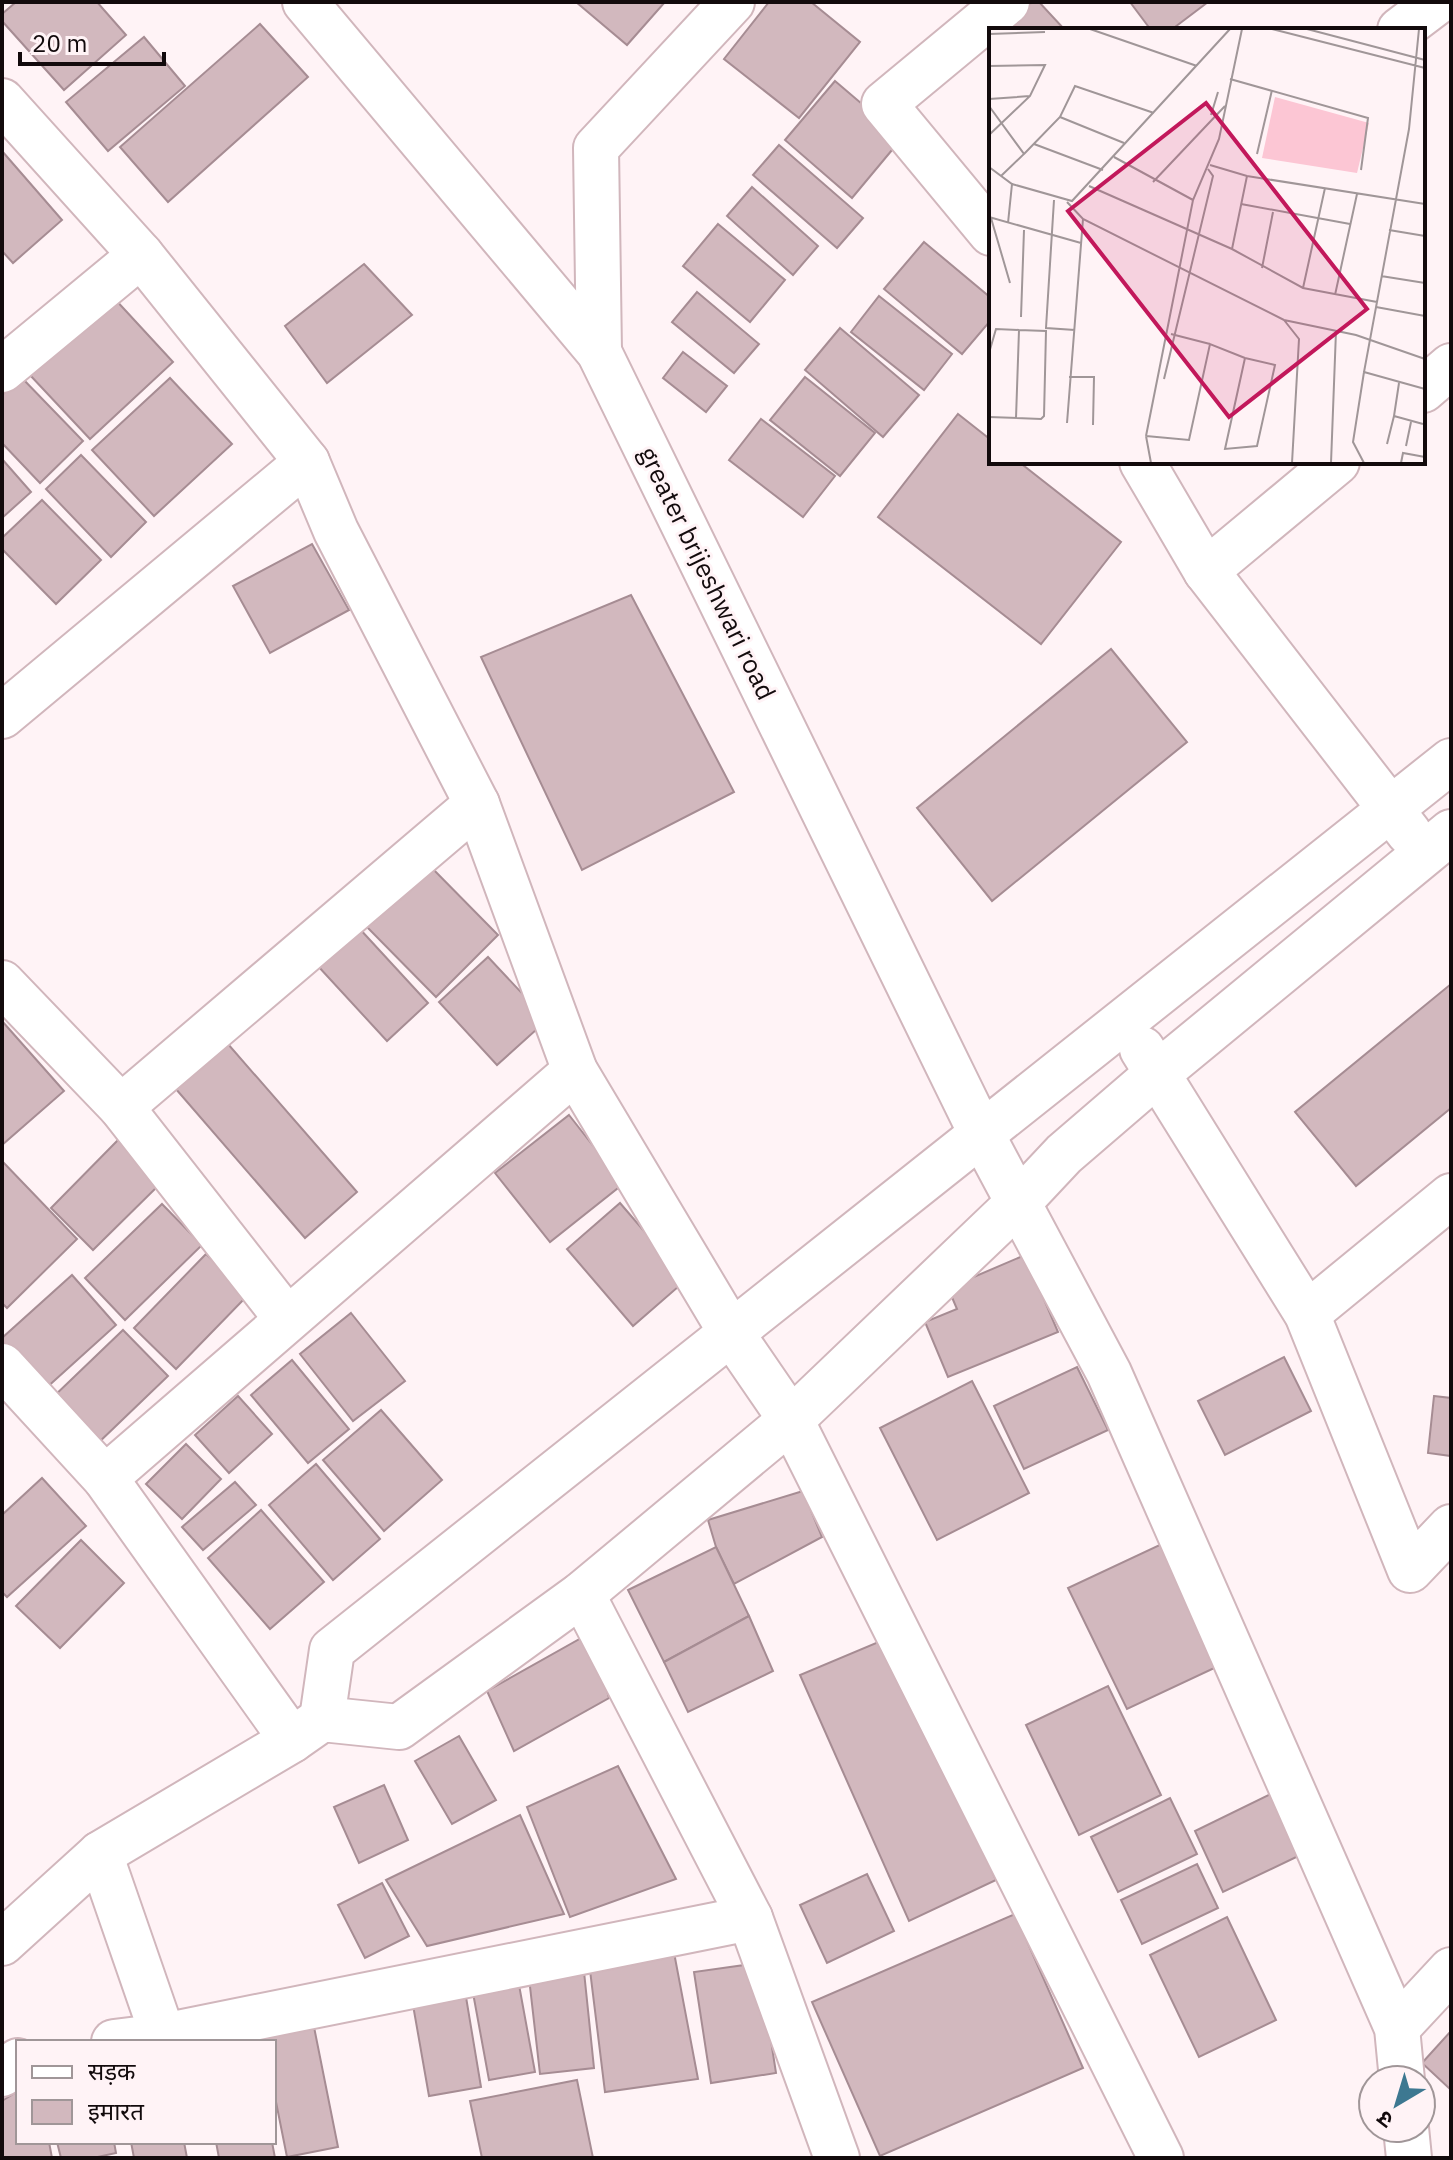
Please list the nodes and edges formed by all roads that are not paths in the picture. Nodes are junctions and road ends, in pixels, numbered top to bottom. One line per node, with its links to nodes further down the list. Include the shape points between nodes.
1 (732, 2): 9 (street, via 596,148)
2 (1007, 2): 7 (street, via 884,104)
3 (1437, 2): 5 (street)
4 (314, 6): 9 (street, greater brijeshwari road)
5 (1403, 28)
6 (2, 101): 8 (street)
7 (989, 231)
8 (141, 255): 11 (street); 13 (street)
9 (599, 352): 27 (street, greater brijeshwari road)
10 (1451, 366): 12 (street)
11 (2, 370)
12 (1425, 388)
13 (307, 462): 17 (street); 19 (street, via 336,531)
14 (1143, 464): 16 (street)
15 (1335, 464): 16 (street)
16 (1206, 571): 20 (street)
17 (2, 716)
18 (1451, 761): 20 (street)
19 (477, 804): 24 (street); 26 (street)
20 (1392, 809): 21 (street); 23 (street)
21 (1437, 843): 25 (street)
22 (2, 983): 26 (street)
23 (1125, 1019): 25 (street); 27 (street)
24 (575, 1071): 31 (street); 32 (street)
25 (1157, 1074): 29 (street, via 1064,1154); 30 (street)
26 (121, 1107): 31 (street)
27 (981, 1133): 29 (street, greater brijeshwari road); 32 (street)
28 (1451, 1196): 30 (street)
29 (1019, 1202): 34 (street); 43 (street, greater brijeshwari road, via 1109,1373)
30 (1307, 1314): 36 (street, via 1410,1570)
31 (287, 1319): 35 (street)
32 (732, 1334): 34 (street); 38 (street, via 332,1650)
33 (2, 1366): 35 (street)
34 (791, 1420): 37 (street); 48 (street)
35 (105, 1478): 38 (street)
36 (1451, 1527)
37 (582, 1594): 38 (street, via 399,1727); 40 (street)
38 (307, 1730): 39 (street)
39 (100, 1854): 41 (street); 44 (street)
40 (750, 1918): 44 (street); 47 (street)
41 (2, 1943)
42 (1451, 1970): 43 (street)
43 (1397, 2028): 46 (street, greater brijeshwari road)
44 (163, 2036): 45 (street)
45 (130, 2040)
46 (1400, 2064)
47 (837, 2158)
48 (1161, 2158)

